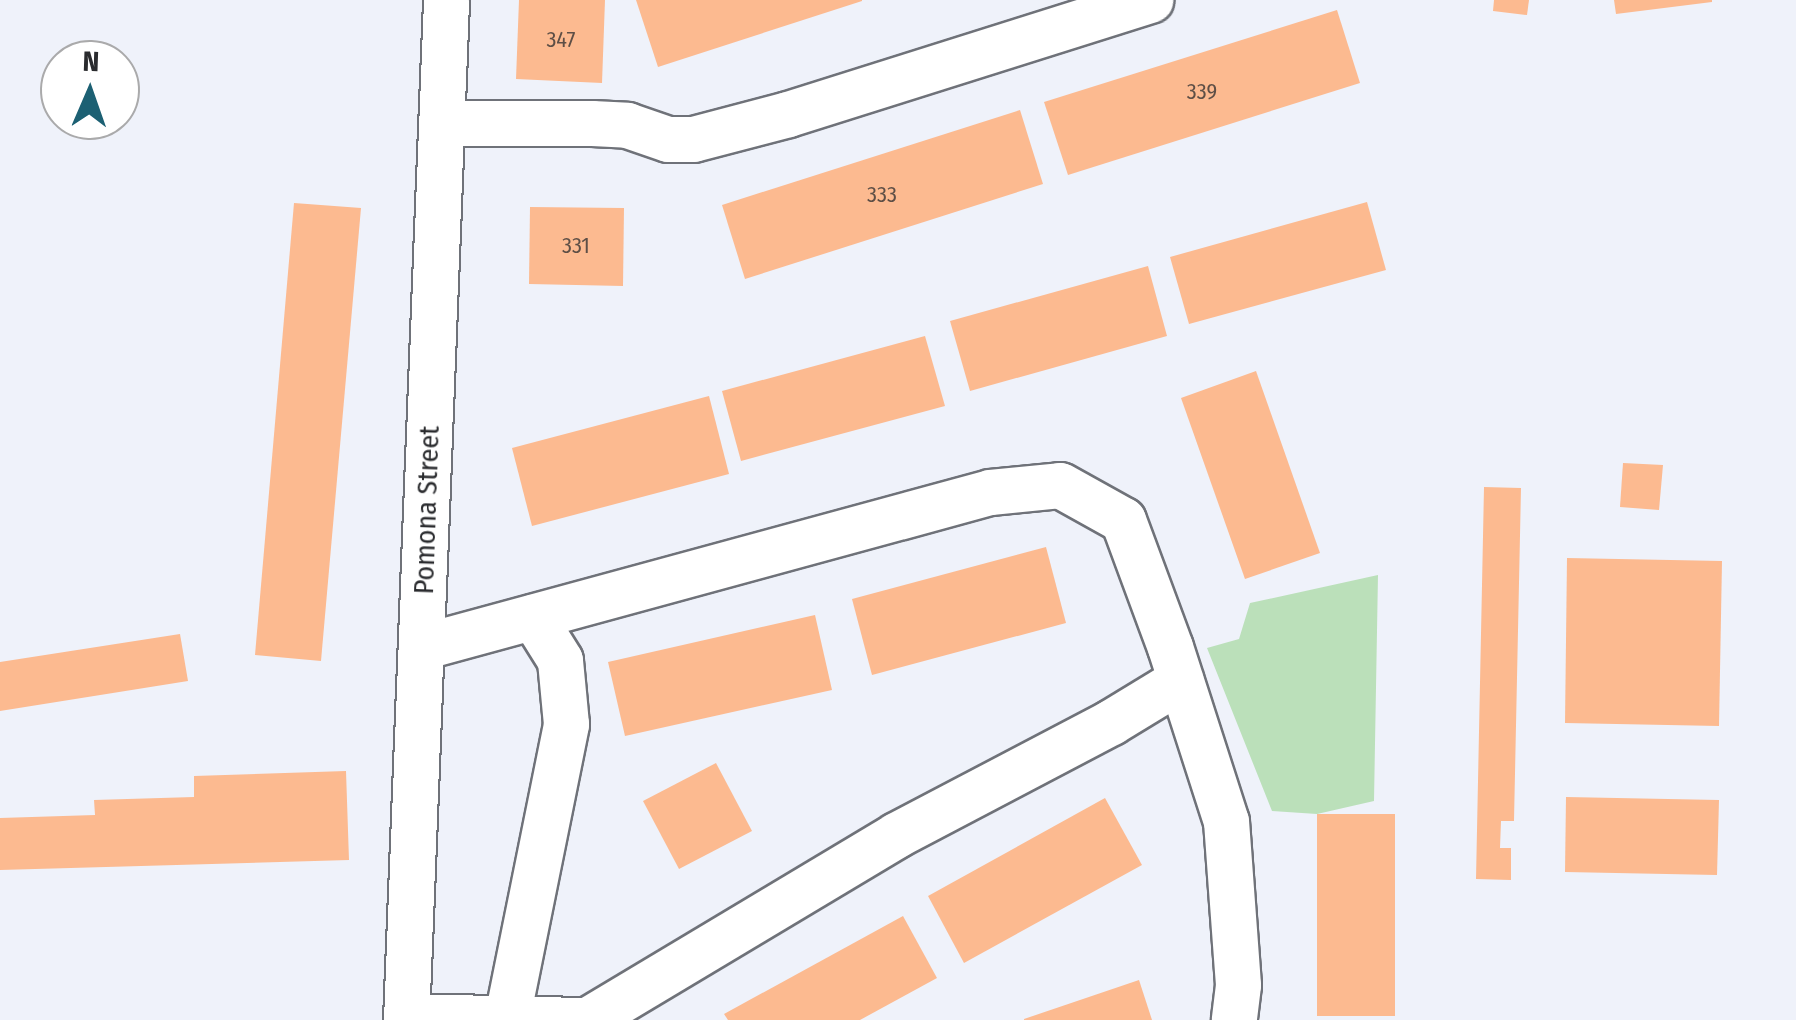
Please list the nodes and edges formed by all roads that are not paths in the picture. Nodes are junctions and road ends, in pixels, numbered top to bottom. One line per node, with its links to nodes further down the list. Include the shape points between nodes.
1 (446, 0): 3 (street, Pomona Street)
2 (1150, 0): 3 (street, via 693,139 627,125)
3 (442, 124): 5 (street, Pomona Street)
4 (533, 617): 5 (street); 6 (street, via 990,492 1060,485 1123,520); 7 (street, via 560,660 566,724)
5 (421, 647): 8 (street, Pomona Street)
6 (1180, 680): 9 (street, via 896,835); 10 (street, via 1226,821 1238,985)
7 (507, 1017): 8 (street); 9 (street)
8 (406, 1018)
9 (589, 1019)
10 (1234, 1020)

